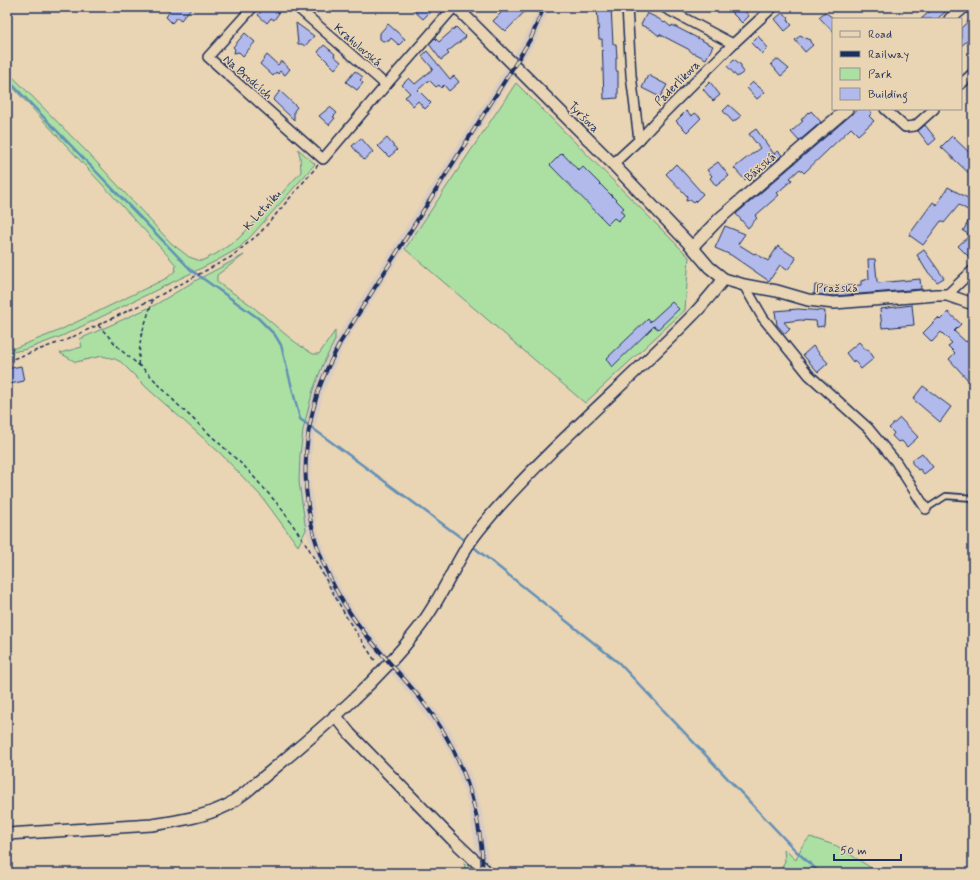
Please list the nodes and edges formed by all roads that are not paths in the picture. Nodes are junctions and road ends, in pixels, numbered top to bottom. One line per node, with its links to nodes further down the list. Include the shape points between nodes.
1 (253, 7): 12 (street, Na Brodcích, via 208,57 323,159)
2 (297, 7): 12 (street, Krahulovská)
3 (455, 7): 12 (street); 17 (street, Tyršova)
4 (627, 7): 16 (street, Paderlíkova, via 631,75)
5 (662, 7): 9 (street)
6 (774, 7): 9 (street, Paderlíkova)
7 (964, 7): 8 (street)
8 (951, 18)
9 (733, 44): 16 (street, Paderlíkova)
10 (973, 73): 11 (street)
11 (962, 83)
12 (386, 85)
13 (846, 110): 18 (street, Báňská, via 719,219)
14 (886, 110): 15 (street, via 905,127 915,126)
15 (933, 110)
16 (639, 140): 17 (street, Paderlíkova)
17 (613, 164): 18 (street, Tyršova)
18 (692, 247): 20 (street, Pražská, via 708,267)
19 (973, 270): 22 (street)
20 (724, 279): 21 (street, Pražská); 26 (street, via 693,316 536,467 493,513 472,538 429,615 405,646)
21 (744, 285): 22 (street, Pražská, via 808,300 834,303); 25 (street, via 763,318 809,375 868,428 896,462)
22 (947, 295): 23 (street, Pražská)
23 (973, 304)
24 (973, 498): 25 (lane, via 946,496)
25 (926, 509)
26 (335, 715): 27 (street, via 246,792 211,812 152,825); 28 (street, via 350,734 452,840)
27 (7, 834)
28 (488, 873)

